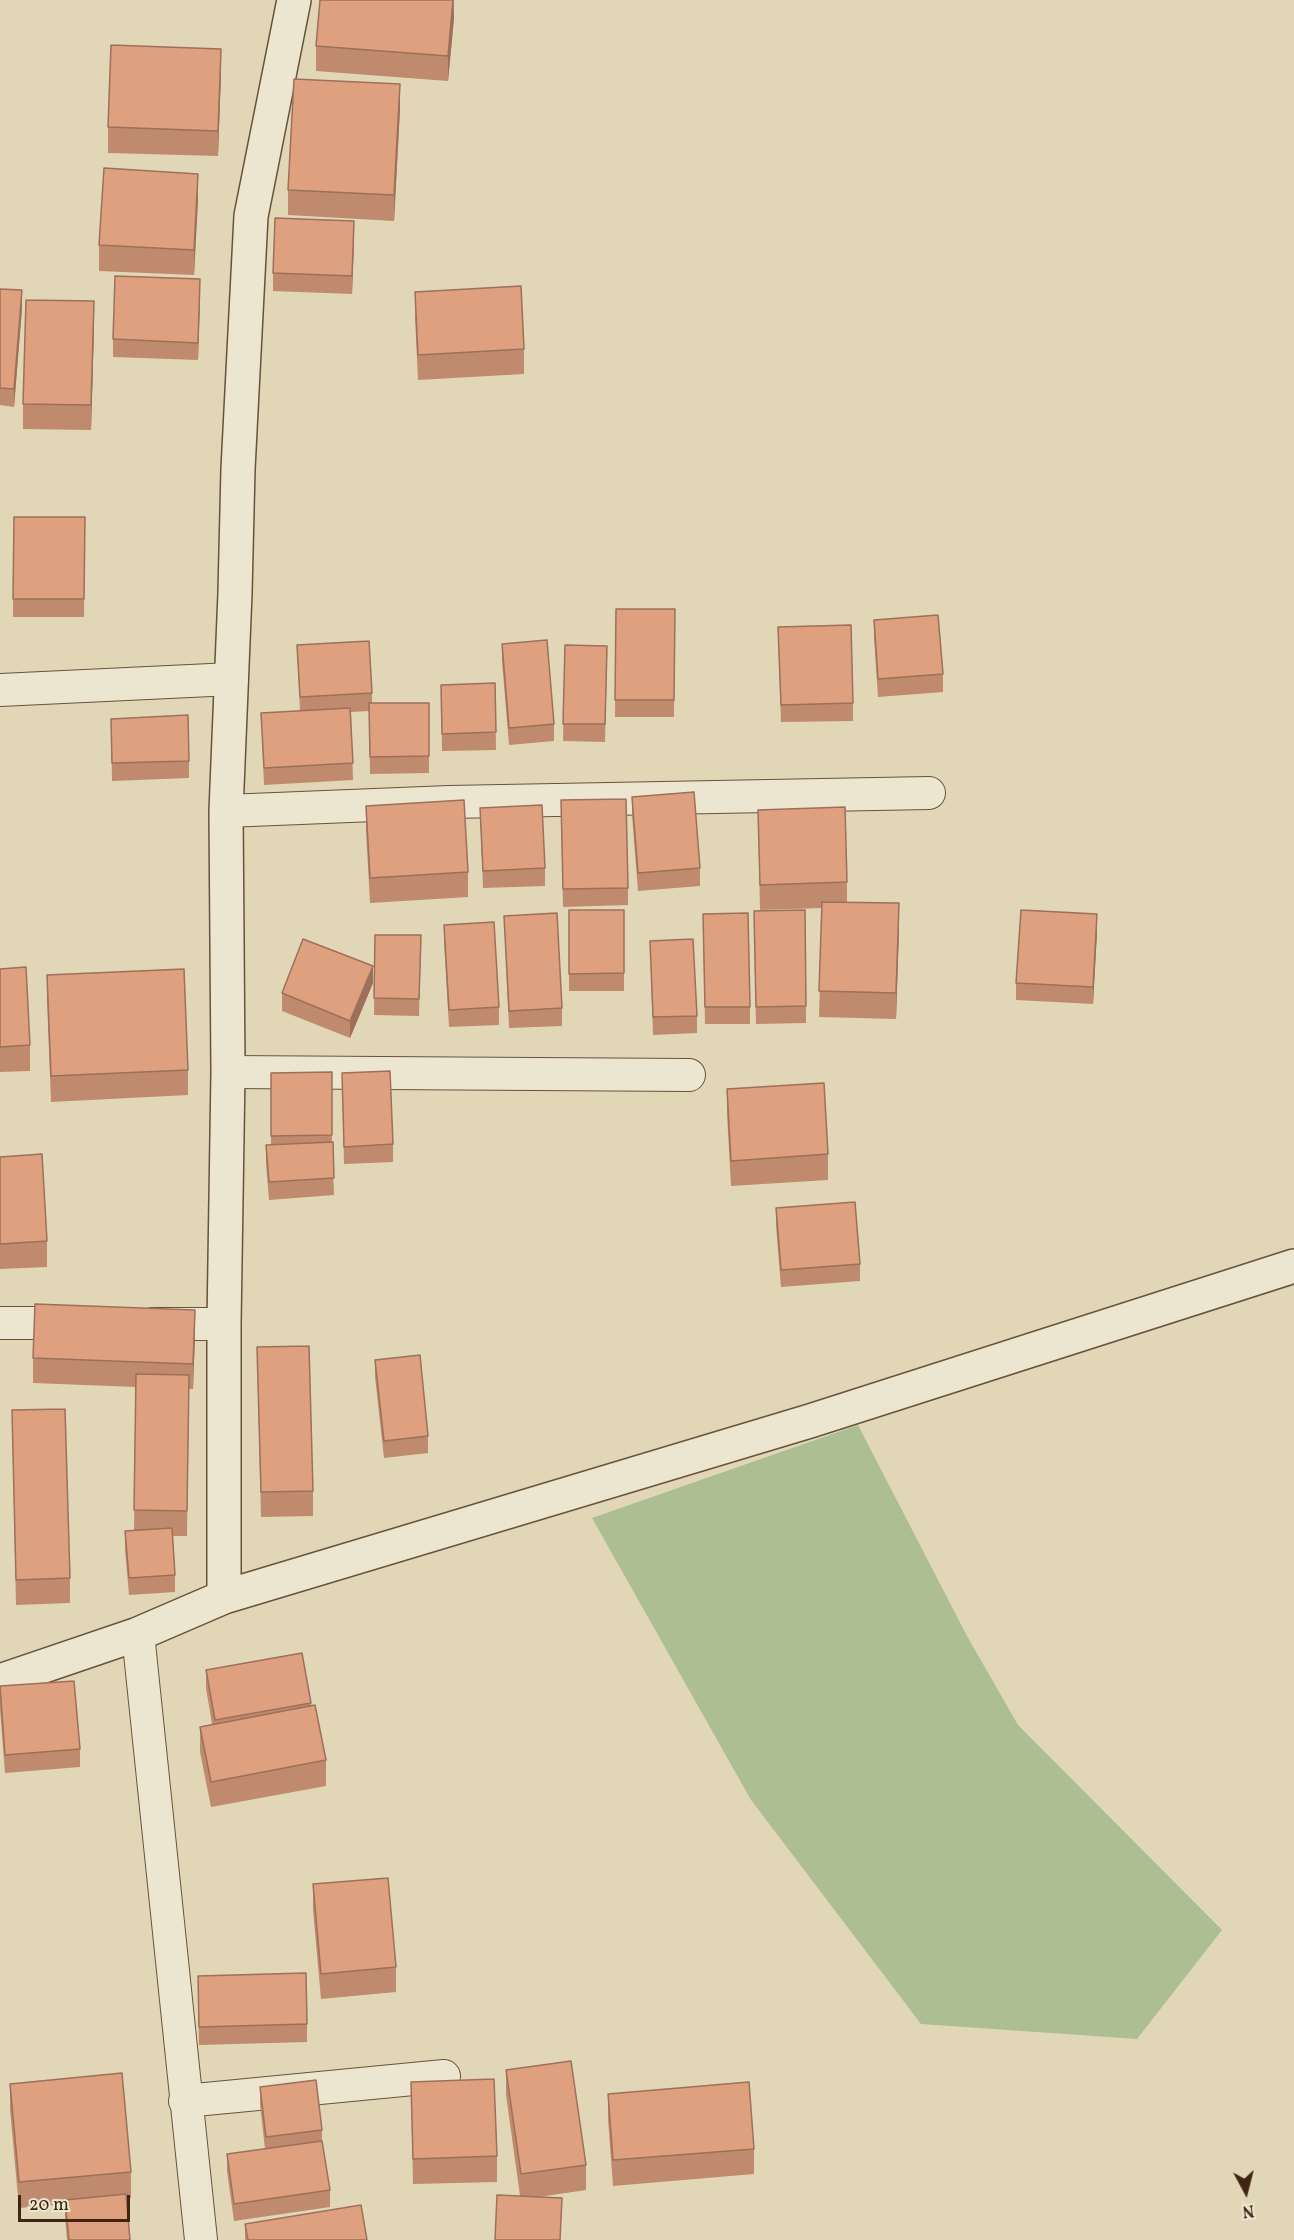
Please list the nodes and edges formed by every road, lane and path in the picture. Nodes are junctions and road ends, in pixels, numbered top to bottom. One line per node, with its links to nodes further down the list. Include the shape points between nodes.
1 (294, 0): 2 (street, via 251,216)
2 (232, 679): 3 (street); 5 (street)
3 (0, 690)
4 (928, 793): 5 (street, via 449,802)
5 (226, 811): 6 (street)
6 (228, 1072): 7 (street); 10 (street)
7 (689, 1075)
8 (1294, 1266): 11 (street, via 810,1421)
9 (0, 1323): 10 (street)
10 (224, 1324): 11 (street)
11 (225, 1597): 12 (street)
12 (138, 1634): 13 (street); 15 (street)
13 (0, 1681)
14 (444, 2076): 15 (street)
15 (185, 2101): 16 (street)
16 (201, 2240)

